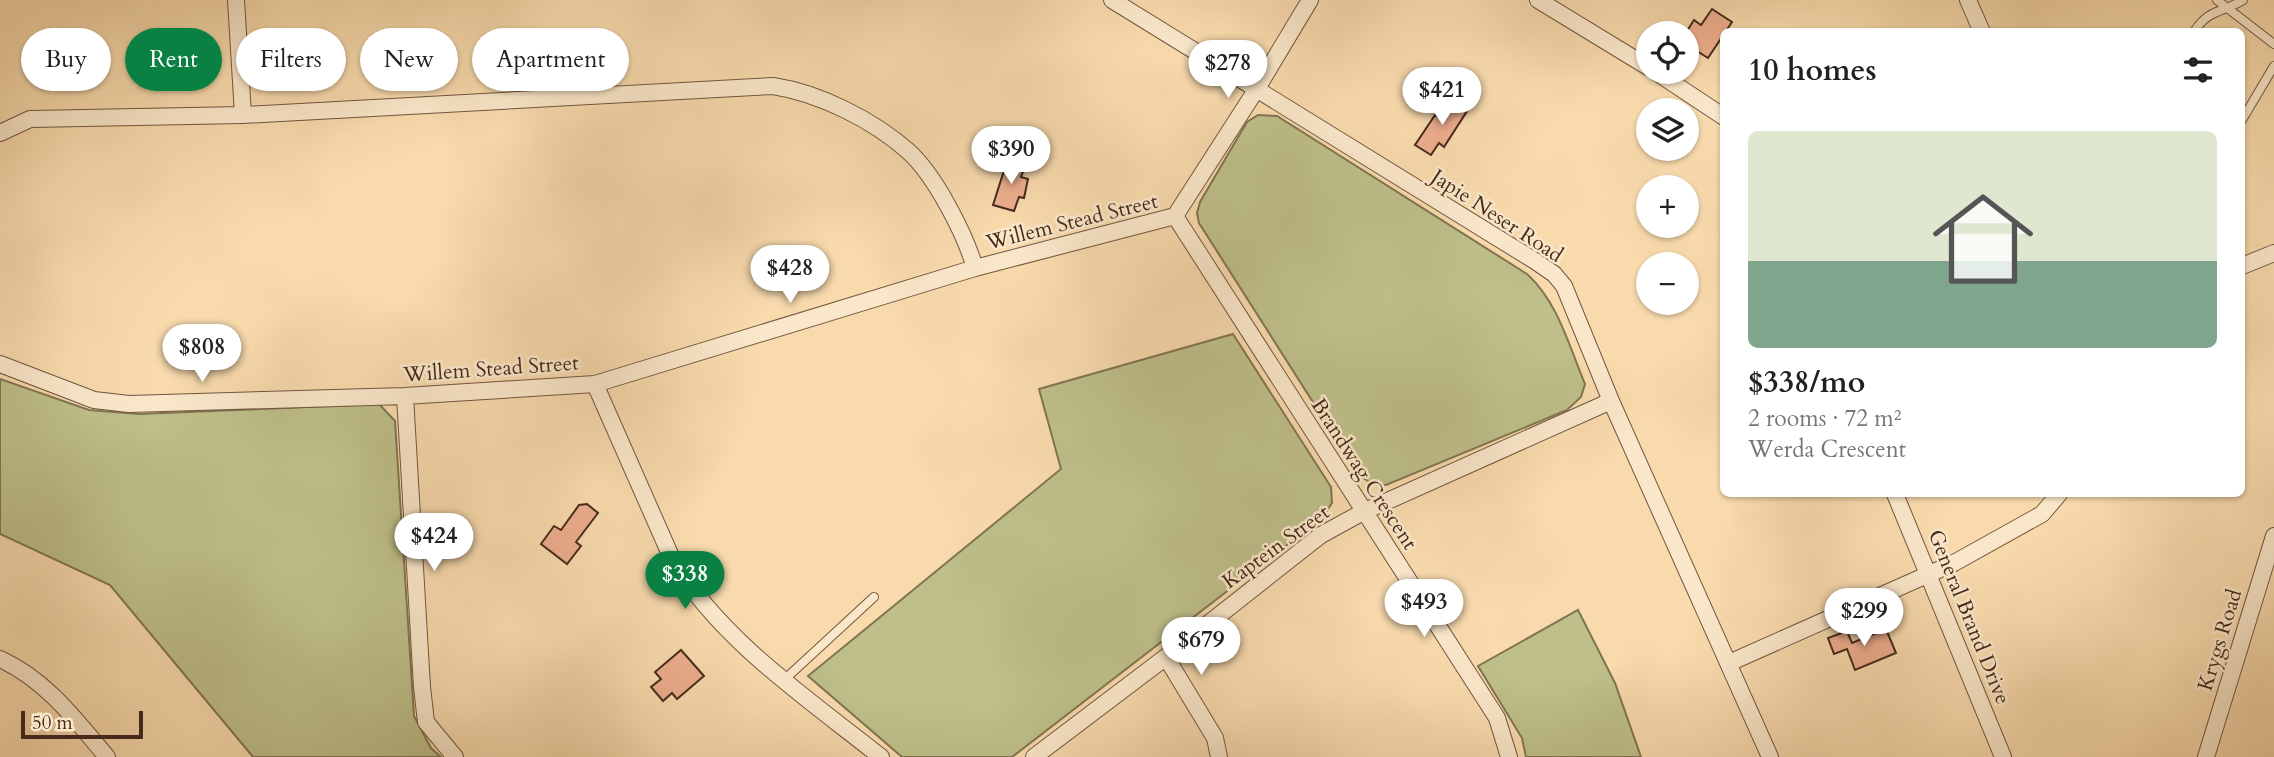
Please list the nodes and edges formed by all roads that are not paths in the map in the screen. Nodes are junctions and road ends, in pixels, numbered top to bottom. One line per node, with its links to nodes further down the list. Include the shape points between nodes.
1 (236, 0): 17 (street)
2 (1112, 0): 15 (street, Japie Neser Road)
3 (1310, 0): 15 (street, Willem Stead Street)
4 (1538, 0): 12 (street)
5 (1968, 0): 9 (street)
6 (2217, 0): 8 (lane)
7 (2243, 0): 8 (lane)
8 (2228, 9): 10 (lane, via 2210,13); 11 (lane)
9 (1980, 28)
10 (2197, 28)
11 (2274, 44)
12 (1636, 60)
13 (2274, 66): 18 (lane)
14 (1674, 84): 16 (street)
15 (1256, 90): 20 (street, Willem Stead Street); 27 (street, Japie Neser Road, via 1553,274 1564,286)
16 (1720, 114)
17 (243, 115): 19 (street, Willem Stead Street, via 30,119); 23 (street, Willem Stead Street, via 773,86 797,90 840,106 909,152 934,183 968,243)
18 (2245, 115)
19 (0, 133)
20 (1175, 216): 23 (street, Willem Stead Street); 30 (street, Brandwag Crescent)
21 (2274, 253): 22 (street)
22 (2245, 265)
23 (975, 268): 25 (street, Willem Stead Street)
24 (0, 364): 26 (street, Willem Stead Street, via 94,400 129,404)
25 (595, 384): 26 (street, Willem Stead Street); 37 (street, via 673,561 711,614)
26 (405, 396): 39 (street, via 426,722)
27 (1611, 401): 30 (street, Kaptein Street); 36 (street, Japie Neser Road)
28 (1896, 497): 32 (street, General Brand Drive)
29 (2057, 497): 32 (street, via 2032,520)
30 (1363, 512): 34 (street, Kaptein Street, via 1321,535); 43 (street, Brandwag Crescent, via 1497,718)
31 (2274, 536): 46 (street, Krygs Road)
32 (1930, 575): 36 (street); 45 (street, General Brand Drive)
33 (874, 597): 37 (lane)
34 (1167, 657): 41 (street, Kaptein Street); 42 (street, via 1204,716)
35 (0, 659): 38 (street, via 36,679)
36 (1729, 663): 44 (street, Japie Neser Road)
37 (784, 680): 40 (street)
38 (107, 757)
39 (455, 757)
40 (881, 757)
41 (1034, 757)
42 (1219, 757)
43 (1509, 757)
44 (1770, 757)
45 (2003, 757)
46 (2206, 757)

